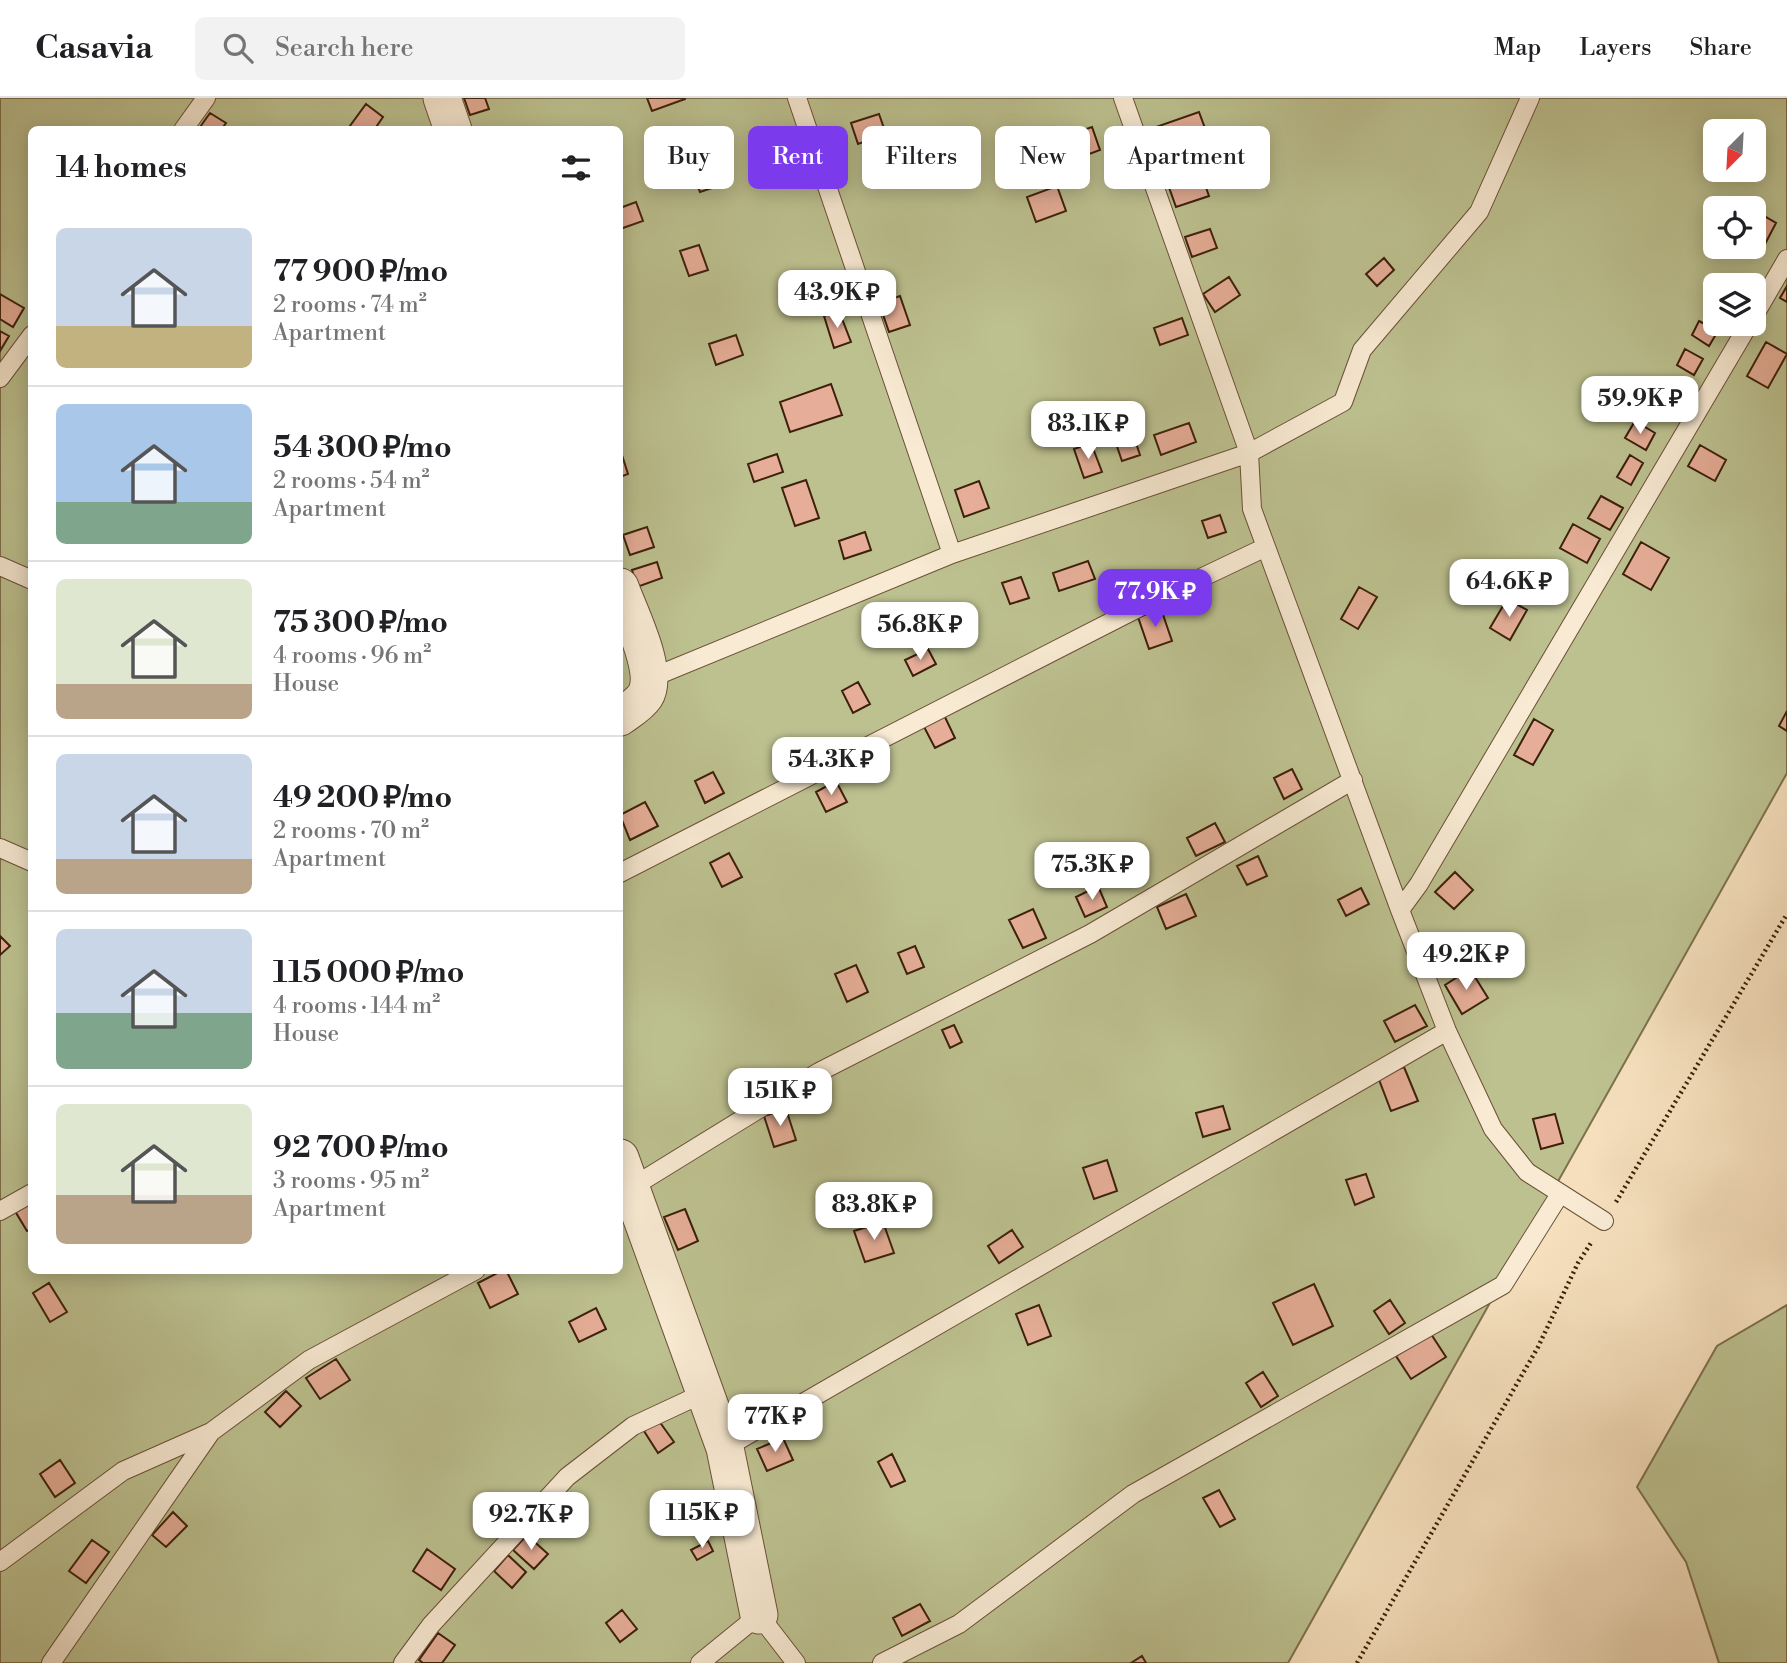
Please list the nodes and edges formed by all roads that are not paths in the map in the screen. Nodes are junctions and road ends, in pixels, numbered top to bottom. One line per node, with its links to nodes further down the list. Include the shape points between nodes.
1 (206, 98): 6 (lane)
2 (442, 98): 7 (street)
3 (797, 98): 15 (lane)
4 (1124, 98): 13 (lane)
5 (1530, 98): 13 (lane, via 1479,212 1362,350 1343,401)
6 (186, 126)
7 (452, 126)
8 (1787, 259): 9 (lane)
9 (1766, 295)
10 (1742, 336): 25 (lane)
11 (28, 340): 12 (lane)
12 (0, 378)
13 (1249, 453): 14 (lane, via 1252,509); 15 (lane)
14 (1266, 547): 21 (lane); 24 (lane)
15 (952, 554): 19 (lane)
16 (0, 566): 17 (lane)
17 (28, 578)
18 (623, 595): 19 (street)
19 (651, 678): 20 (street, via 643,699)
20 (623, 715)
21 (1353, 780): 25 (lane); 27 (lane, via 1090,934 818,1072)
22 (0, 848): 23 (lane)
23 (28, 860)
24 (623, 871)
25 (1400, 910): 26 (lane)
26 (1447, 1031): 28 (lane, via 1493,1129 1527,1172); 35 (lane)
27 (623, 1180): 33 (street)
28 (1560, 1194): 31 (lane); 42 (lane, via 1503,1286 1133,1494 959,1624)
29 (28, 1195): 30 (lane)
30 (0, 1211)
31 (1605, 1221)
32 (469, 1274): 34 (lane, via 309,1360)
33 (706, 1392): 35 (street); 39 (lane, via 633,1426 567,1477 431,1625)
34 (211, 1432): 36 (lane, via 123,1471); 38 (lane)
35 (724, 1448): 37 (street)
36 (0, 1562)
37 (759, 1615): 40 (lane); 41 (lane)
38 (51, 1663)
39 (403, 1663)
40 (700, 1663)
41 (796, 1663)
42 (882, 1663)

